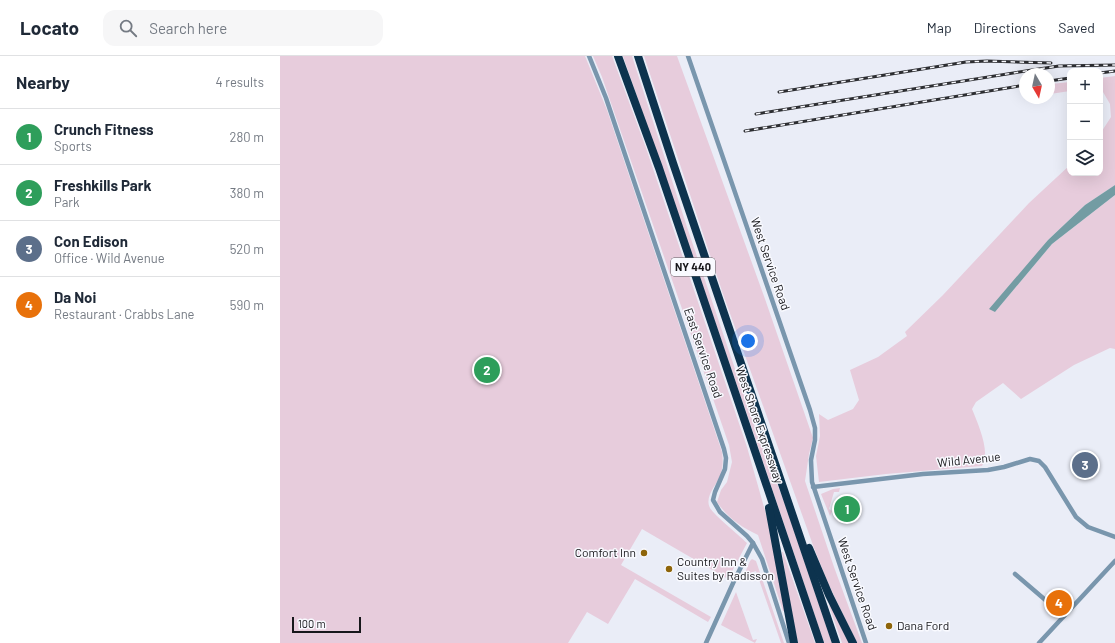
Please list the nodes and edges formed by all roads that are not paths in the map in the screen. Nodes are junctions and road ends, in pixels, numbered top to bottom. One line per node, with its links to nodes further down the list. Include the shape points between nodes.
1 (589, 56): 9 (street, East Service Road, via 606,98 724,449 725,469 713,500 720,512)
2 (618, 56): 6 (highway, West Shore Expressway / NY 440)
3 (638, 56): 5 (highway, West Shore Expressway / NY 440)
4 (688, 56): 7 (street, West Service Road, via 810,410 815,428 811,460)
5 (767, 442): 17 (highway, West Shore Expressway / NY 440); 18 (highway, via 812,556)
6 (765, 479): 15 (highway); 16 (highway, West Shore Expressway / NY 440)
7 (812, 484): 8 (street, Wild Avenue, via 988,470 1034,459 1044,467 1076,518 1088,527); 19 (street, West Service Road)
8 (1115, 537)
9 (753, 543): 13 (street); 14 (street, East Service Road, via 762,559)
10 (1115, 561): 12 (street)
11 (1015, 574): 12 (street)
12 (1064, 616): 20 (street)
13 (706, 643)
14 (789, 643)
15 (794, 643)
16 (820, 643)
17 (836, 643)
18 (853, 643)
19 (866, 643)
20 (1039, 643)

